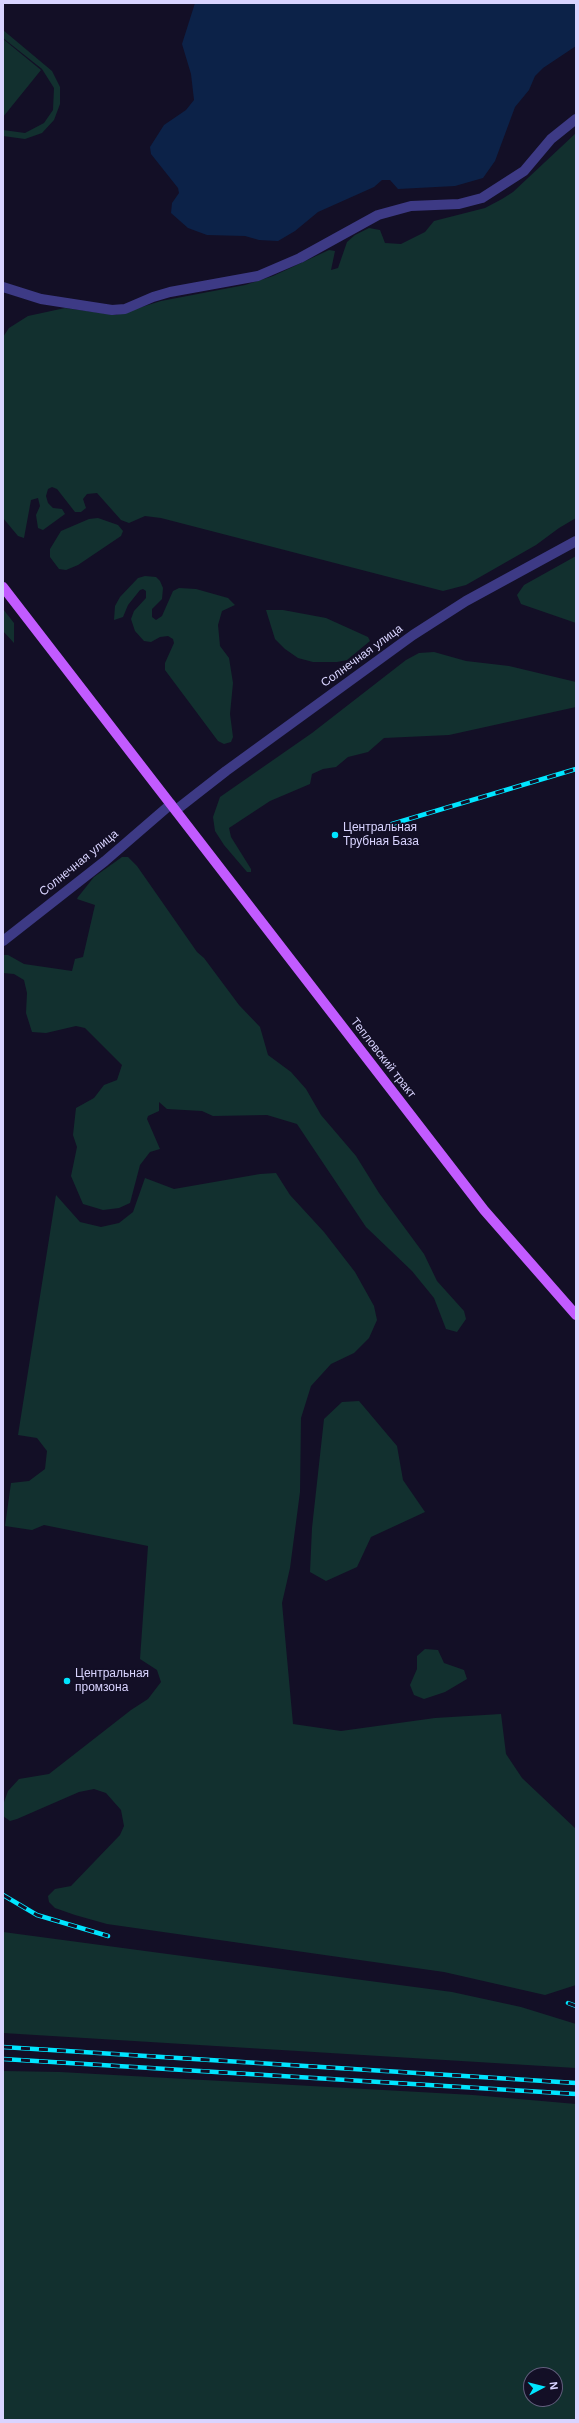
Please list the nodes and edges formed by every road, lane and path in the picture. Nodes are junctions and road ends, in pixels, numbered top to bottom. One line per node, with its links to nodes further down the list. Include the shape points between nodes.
1 (576, 119): 2 (street, via 551,139 524,171 482,198 459,204 411,206 378,215 300,258 258,276 170,292 117,310 42,300)
2 (3, 287)
3 (576, 541): 5 (street, Солнечная улица, via 466,601 413,635)
4 (3, 587): 5 (main road, Тепловский тракт)
5 (174, 807): 6 (street, Солнечная улица); 7 (main road, Тепловский тракт, via 484,1210)
6 (3, 942)
7 (576, 1315)

